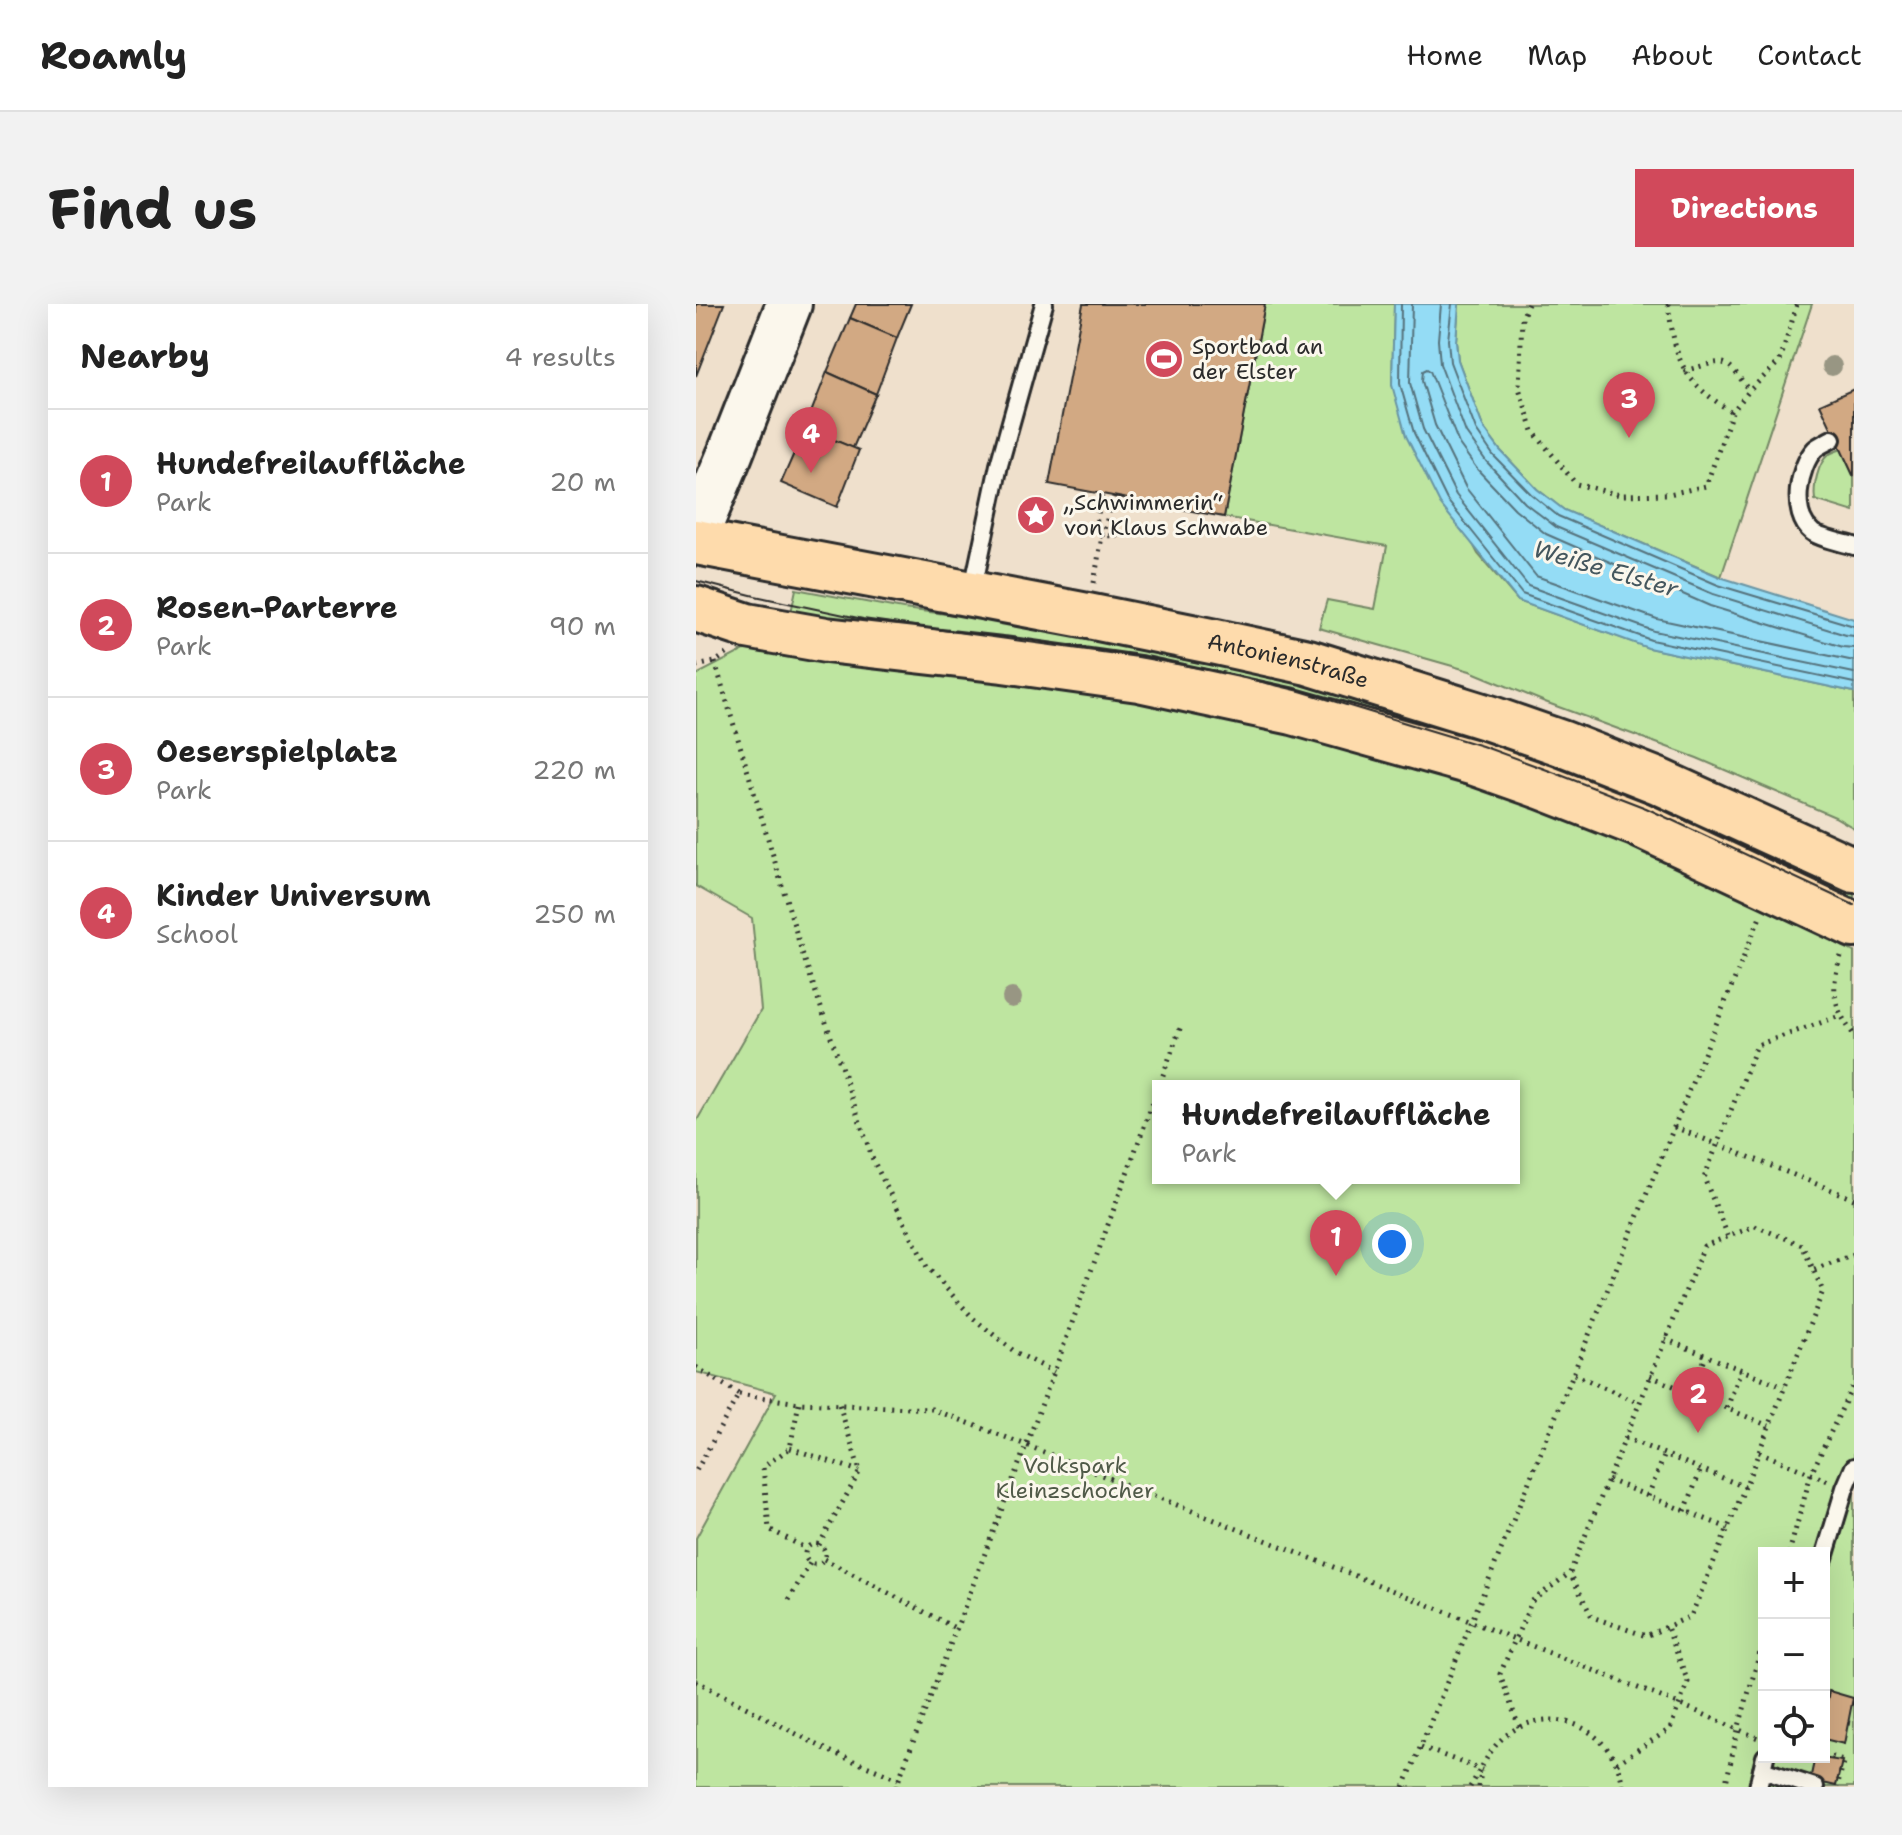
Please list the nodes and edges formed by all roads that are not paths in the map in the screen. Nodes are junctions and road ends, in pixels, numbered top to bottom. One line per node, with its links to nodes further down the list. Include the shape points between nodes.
1 (789, 304): 4 (street)
2 (1044, 304): 7 (lane, via 999,465)
3 (1832, 439): 6 (lane, via 1815,448 1801,474 1802,518 1812,533)
4 (696, 535)
5 (696, 542): 7 (main road, Antonienstraße)
6 (1854, 546)
7 (971, 594): 9 (main road, Antonienstraße, via 1308,662 1492,719 1658,781)
8 (698, 605): 10 (main road, via 747,626 826,640 1139,679 1293,712 1475,763 1638,824 1773,886)
9 (1854, 870)
10 (1849, 936)
11 (1854, 1467): 12 (lane)
12 (1827, 1547)
13 (1764, 1763): 14 (lane); 15 (lane)
14 (1758, 1787)
15 (1815, 1787)

